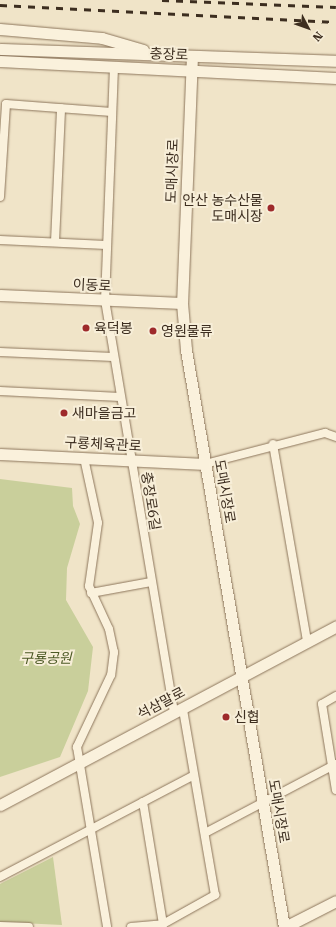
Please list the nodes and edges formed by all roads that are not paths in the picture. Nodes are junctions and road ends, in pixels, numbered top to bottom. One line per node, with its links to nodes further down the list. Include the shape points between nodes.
1 (0, 29): 3 (street, via 102,38)
2 (0, 48): 3 (street, 충장로)
3 (161, 55): 4 (street, 충장로)
4 (192, 56): 6 (street, 충장로); 8 (street, 도매시장로)
5 (0, 61): 7 (street, 충장로)
6 (336, 61)
7 (114, 67): 8 (street, 충장로); 11 (street, 충장로6길)
8 (190, 70): 9 (street, 충장로); 19 (street, 도매시장로)
9 (336, 78)
10 (61, 108): 11 (street); 12 (street, via 6,104); 15 (street)
11 (112, 112): 16 (street, 충장로6길)
12 (1, 175): 13 (street)
13 (0, 197)
14 (0, 240): 15 (street)
15 (55, 242): 16 (street)
16 (106, 245): 18 (street, 충장로6길)
17 (0, 295): 18 (street, 이동로)
18 (105, 300): 19 (street, 이동로); 21 (street, 충장로6길)
19 (182, 302): 29 (street, 도매시장로, via 186,350)
20 (0, 352): 21 (street)
21 (113, 357): 23 (street, 충장로6길)
22 (0, 391): 23 (street)
23 (120, 397): 28 (street, 충장로6길)
24 (335, 434): 25 (street, via 325,433)
25 (273, 444): 29 (street); 33 (street)
26 (0, 454): 27 (street, 구룡체육관로)
27 (84, 458): 28 (street, 구룡체육관로); 31 (street, via 98,523 89,565)
28 (131, 460): 29 (street, 구룡체육관로); 30 (street, 충장로6길)
29 (205, 464): 34 (street, 도매시장로)
30 (152, 582): 31 (street); 36 (street, 충장로6길)
31 (91, 593): 37 (street, via 109,629 114,652 111,675 77,747)
32 (336, 626): 33 (street, 석삼말로)
33 (308, 641): 34 (street, 석삼말로)
34 (241, 677): 36 (street, 석삼말로); 42 (street, 도매시장로)
35 (336, 696): 38 (street, via 322,704)
36 (179, 711): 37 (street, 석삼말로); 39 (street, 충장로6길)
37 (80, 763): 43 (street, 석삼말로); 44 (street)
38 (334, 765): 40 (street); 42 (street)
39 (194, 775): 41 (street); 45 (street, 충장로6길)
40 (336, 790)
41 (143, 802): 44 (street); 48 (street)
42 (262, 802): 45 (street); 53 (street, 도매시장로)
43 (0, 805)
44 (91, 829): 46 (street); 51 (street)
45 (204, 833): 48 (street, 충장로6길, via 215,895)
46 (0, 877)
47 (336, 901): 53 (street)
48 (163, 924): 52 (street)
49 (0, 926): 50 (street)
50 (29, 927)
51 (108, 927)
52 (131, 927)
53 (284, 927)

